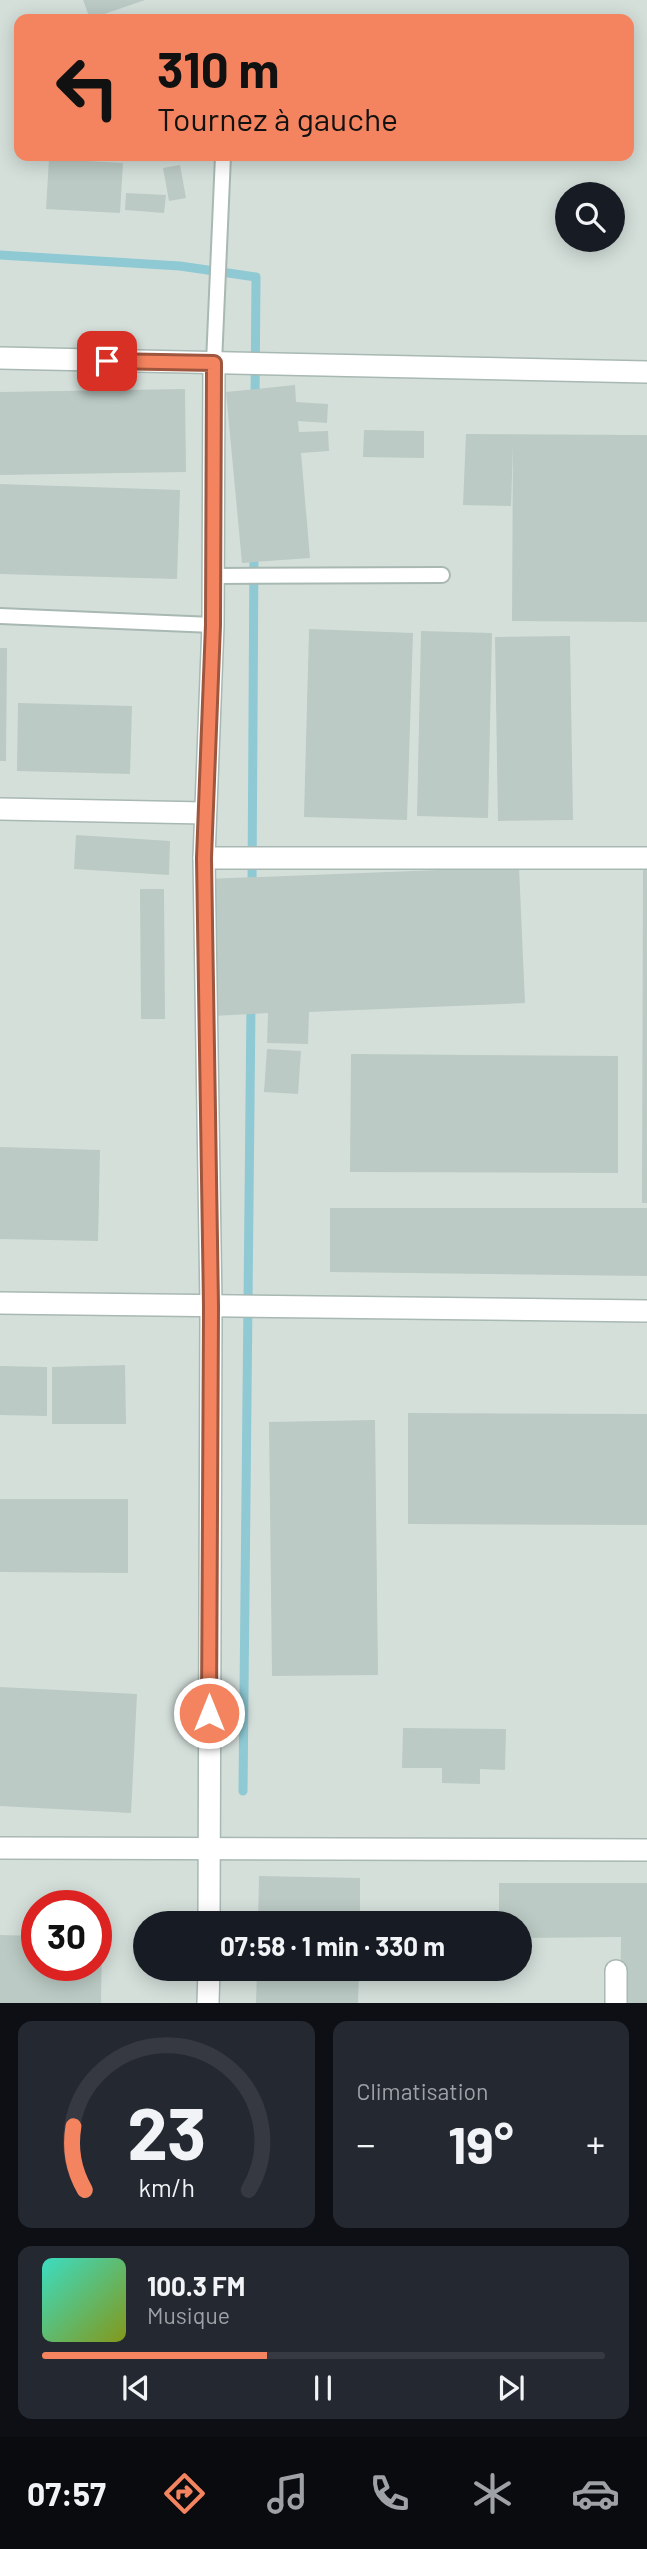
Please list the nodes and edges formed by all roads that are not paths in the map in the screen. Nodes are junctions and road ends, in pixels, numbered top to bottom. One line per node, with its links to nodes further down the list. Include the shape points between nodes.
1 (223, 161): 3 (lane)
2 (0, 358): 3 (street)
3 (214, 363): 4 (street); 6 (street)
4 (647, 372)
5 (442, 575): 6 (lane)
6 (223, 576): 8 (street)
7 (0, 616): 8 (lane)
8 (213, 625): 10 (street)
9 (0, 808): 10 (street)
10 (205, 813): 11 (street)
11 (204, 858): 12 (street); 14 (street)
12 (647, 858)
13 (0, 1303): 14 (street)
14 (211, 1306): 15 (street); 17 (street)
15 (647, 1311)
16 (0, 1848): 17 (street)
17 (209, 1849): 18 (street); 19 (street)
18 (647, 1850)
19 (209, 1911)
20 (616, 1971): 23 (street)
21 (209, 1981): 22 (street)
22 (208, 2003)
23 (616, 2003)

